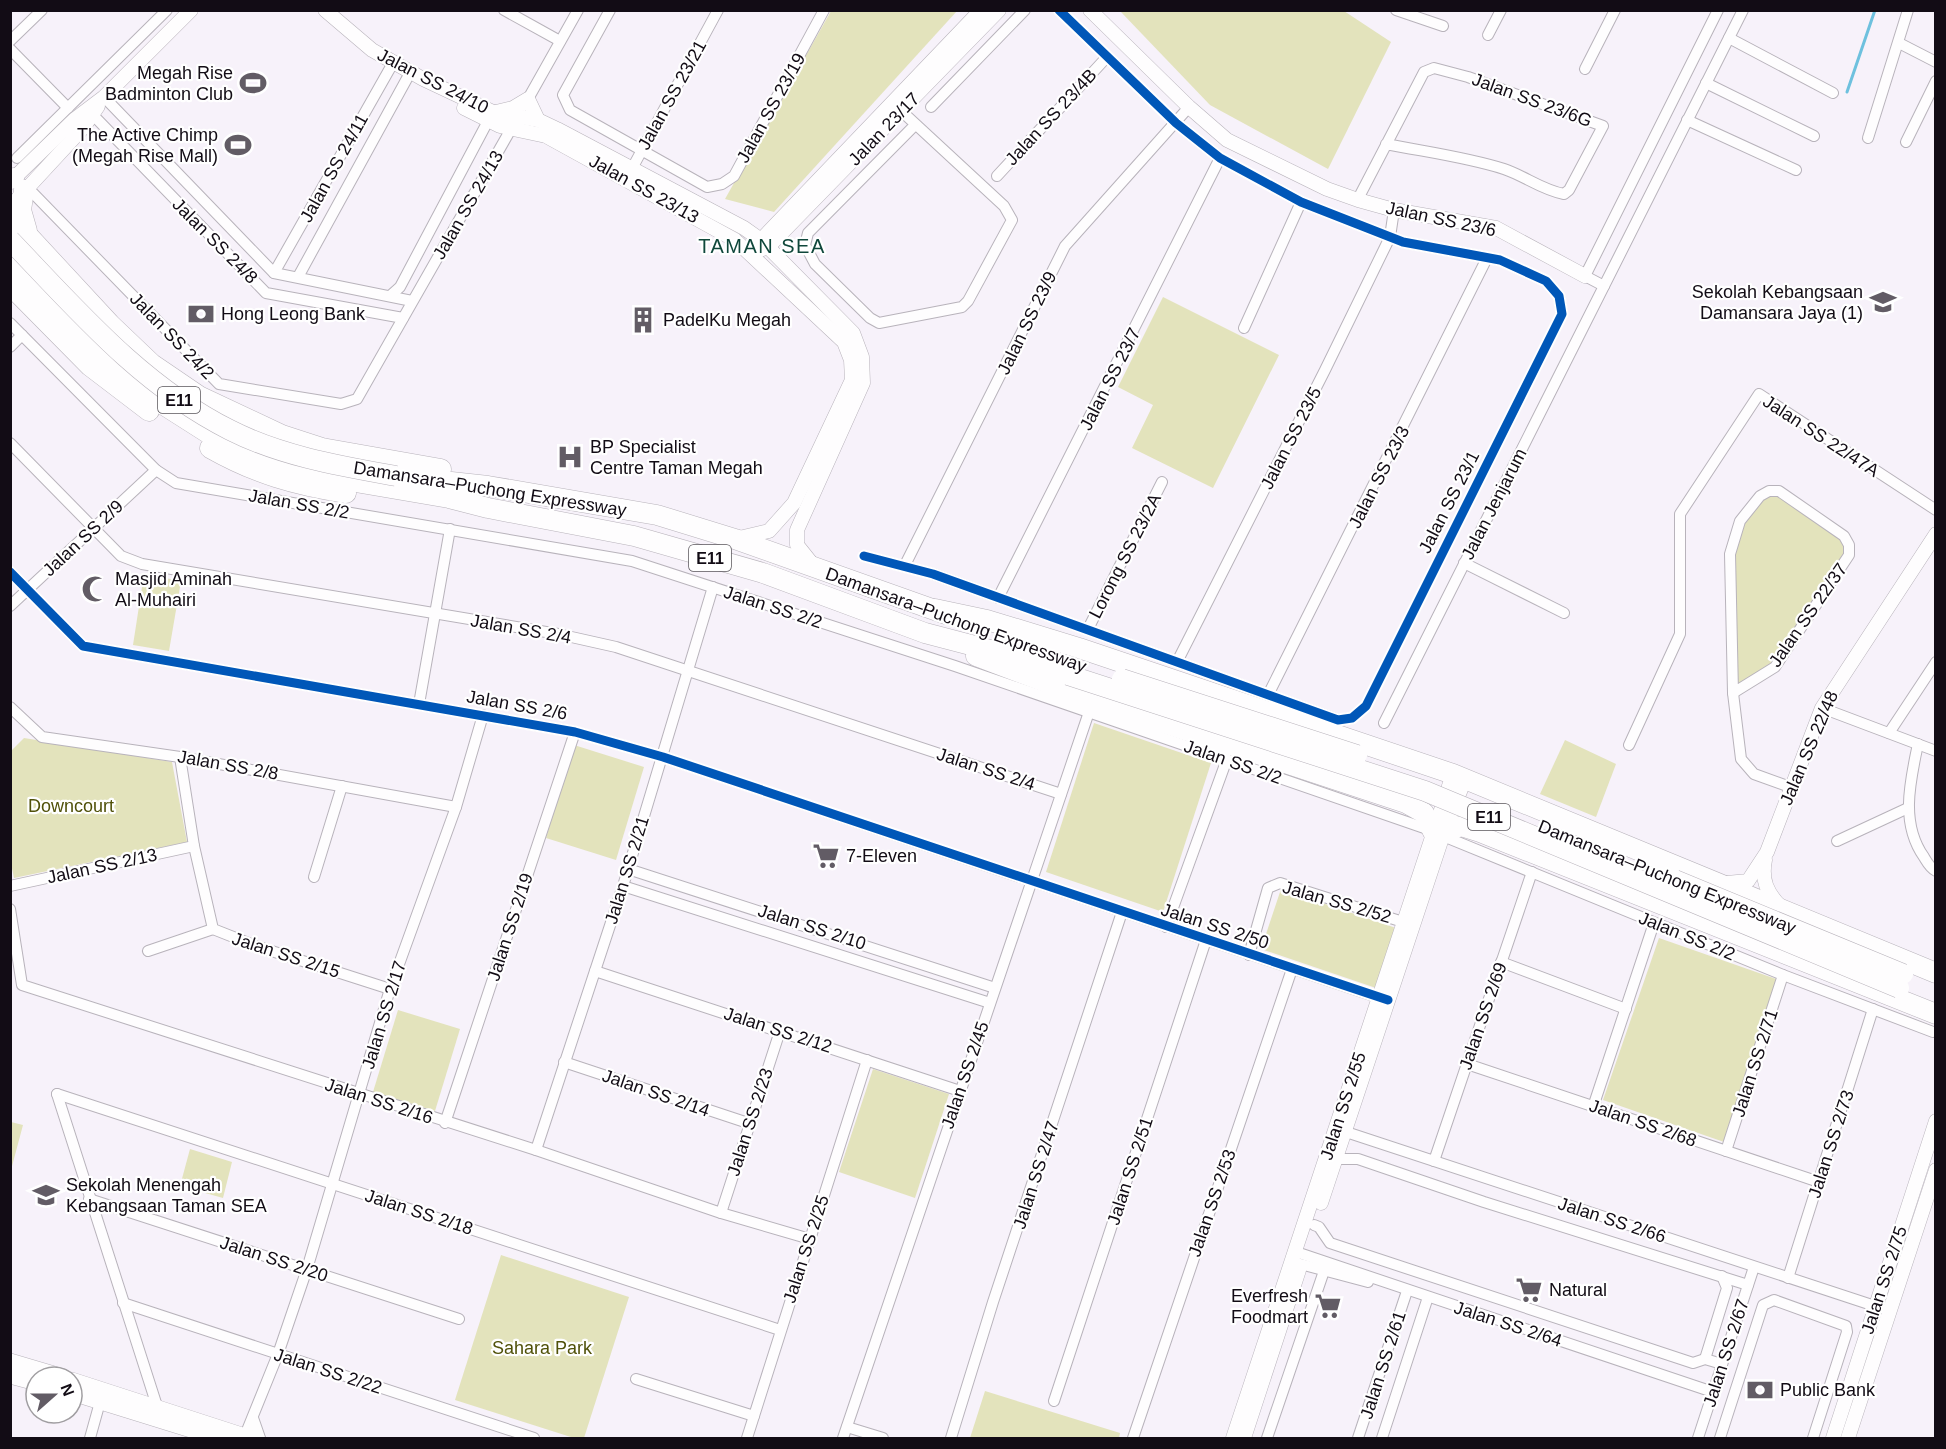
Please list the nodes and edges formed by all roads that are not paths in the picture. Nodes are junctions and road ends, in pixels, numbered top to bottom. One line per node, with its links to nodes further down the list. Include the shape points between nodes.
1 (42, 10): 23 (street)
2 (167, 10): 40 (street)
3 (191, 10): 36 (street)
4 (326, 10): 30 (street, Jalan SS 24/10)
5 (504, 10): 25 (street)
6 (578, 10): 25 (street, Jalan SS 24/13)
7 (610, 10): 53 (street, via 563,95 570,110)
8 (718, 10): 53 (street, Jalan SS 23/21)
9 (824, 10): 53 (street, Jalan SS 23/19, via 734,176 707,187)
10 (981, 10): 41 (street, Jalan 23/17)
11 (999, 10): 41 (street, Jalan 23/17)
12 (1025, 10): 38 (street)
13 (1059, 10): 28 (street)
14 (1090, 10): 39 (street, Jalan SS 23/6)
15 (1501, 10): 22 (street)
16 (1615, 10): 31 (street)
17 (1718, 10): 76 (street)
18 (1743, 10): 24 (street, Jalan Jenjarum)
19 (1908, 10): 26 (street)
20 (1399, 11): 21 (street)
21 (1443, 26)
22 (1488, 35)
23 (12, 36)
24 (1729, 38): 34 (street, Jalan Jenjarum); 35 (street)
25 (560, 41): 37 (street, Jalan SS 24/13)
26 (1899, 42): 29 (street); 50 (street)
27 (10, 49): 40 (street)
28 (1106, 58): 47 (street); 58 (street, Jalan SS 23/4B)
29 (1935, 60)
30 (393, 63): 32 (street, Jalan SS 24/10); 75 (street, Jalan SS 24/11)
31 (1585, 69)
32 (410, 73): 43 (street, Jalan SS 24/10); 77 (street)
33 (1935, 81): 51 (street)
34 (1706, 83): 45 (street, Jalan Jenjarum); 49 (street)
35 (1833, 93)
36 (104, 97): 42 (street); 59 (street, via 75,119); 75 (street, Jalan SS 24/8)
37 (528, 99): 43 (street); 44 (street); 46 (street, Jalan SS 24/13)
38 (931, 107)
39 (1189, 107): 47 (street, Jalan SS 23/9); 60 (street, Jalan SS 23/6, via 1227,140)
40 (68, 108): 54 (street)
41 (898, 108): 48 (street); 65 (street, Jalan 23/17)
42 (92, 114): 59 (street, via 83,128); 82 (street, Jalan SS 24/8, via 266,293)
43 (490, 117): 46 (street, Jalan SS 24/10); 80 (street, via 400,287)
44 (538, 120): 46 (street, Jalan SS 23/13); 57 (street, Jalan SS 23/13)
45 (1688, 120): 56 (street); 79 (street, Jalan Jenjarum)
46 (515, 123): 57 (street, Jalan SS 23/13); 81 (street, Jalan SS 24/13)
47 (1176, 123): 55 (street); 101 (street, Jalan SS 23/9, via 1065,246)
48 (915, 125): 48 (street, via 1004,206 1012,219 962,307 879,323 815,264 805,245 808,233)
49 (1814, 136)
50 (1868, 138)
51 (1906, 142)
52 (1386, 144): 52 (street, Jalan SS 23/6G, via 1424,72 1434,68 1603,126 1564,194 1487,164); 60 (street, Jalan SS 23/6G)
53 (642, 150): 57 (street, Jalan SS 23/21)
54 (17, 158)
55 (1220, 158): 61 (street); 106 (street, Jalan SS 23/7)
56 (1796, 170)
57 (629, 174): 66 (street, Jalan SS 23/13); 71 (street, Jalan SS 23/13, via 744,247)
58 (996, 176)
59 (17, 183): 62 (street); 68 (highway); 87 (street, Jalan SS 24/2, via 219,384 341,404)
60 (1358, 200): 63 (street, Jalan SS 23/6)
61 (1301, 202): 67 (street); 84 (street)
62 (10, 207)
63 (1394, 210): 67 (street, Jalan SS 23/5); 76 (street, Jalan SS 23/6, via 1496,228)
64 (10, 216): 68 (highway)
65 (782, 226): 66 (street); 71 (street, Jalan 23/17); 74 (street)
66 (744, 228): 71 (street, Jalan SS 23/13)
67 (1390, 237): 72 (street); 113 (street, Jalan SS 23/5)
68 (30, 238): 70 (highway); 92 (highway, via 152,364 199,396 241,418 312,445 459,472)
69 (10, 240): 90 (highway, Damansara–Puchong Expressway / E11, bridge, via 105,338 154,383 194,410 231,431 280,450)
70 (10, 246)
71 (762, 250): 74 (street, Jalan SS 23/13); 98 (street, Jalan SS 23/13, via 844,342 851,360 852,380 794,503 770,531)
72 (1487, 258): 118 (street, Jalan SS 23/3); 118 (street, Jalan SS 23/1, via 1546,281 1559,296 1562,314 1366,706 1352,718 1338,720)
73 (10, 261): 90 (highway, Damansara–Puchong Expressway / E11, via 145,393 222,442 277,464 332,478)
74 (783, 262): 102 (street, Jalan SS 23/13, via 853,333 862,357 863,383 797,530 797,545)
75 (274, 273): 77 (street, Jalan SS 24/8)
76 (1585, 276): 79 (street)
77 (298, 277): 80 (street, Jalan SS 24/8)
78 (10, 285): 93 (highway, via 90,366 123,393 172,427 260,474 300,486 447,510)
79 (1604, 286): 100 (street, Jalan Jenjarum)
80 (390, 296): 81 (street, Jalan SS 24/8); 82 (street)
81 (412, 301): 82 (street, Jalan SS 24/13)
82 (403, 318): 87 (street, Jalan SS 24/13)
83 (10, 323): 85 (street, Jalan SS 2/2)
84 (1244, 328)
85 (22, 335): 86 (street); 89 (street, Jalan SS 2/2)
86 (10, 347)
87 (357, 399)
88 (10, 443): 95 (street, Jalan SS 2/4)
89 (156, 470): 95 (street, Jalan SS 2/9); 96 (street, Jalan SS 2/2, via 176,483)
90 (396, 482): 92 (highway, Damansara–Puchong Expressway / E11); 93 (highway, Damansara–Puchong Expressway / E11)
91 (1162, 482): 111 (street, Lorong SS 23/2A)
92 (488, 486): 98 (highway, Damansara–Puchong Expressway / E11, via 657,515)
93 (488, 508): 112 (highway, Damansara–Puchong Expressway / E11, via 645,539 763,573)
94 (1935, 510): 130 (street, Jalan SS 22/47A, via 1759,394 1680,514 1680,634)
95 (93, 529): 105 (street, Jalan SS 2/9); 110 (street, Jalan SS 2/4, via 121,556 142,564)
96 (450, 530): 104 (street, Jalan SS 2/2, via 632,561); 110 (street)
97 (1935, 534): 121 (street, Jalan SS 22/48)
98 (735, 540): 102 (highway, Damansara–Puchong Expressway / E11)
99 (864, 556): 101 (street)
100 (1464, 563): 109 (street); 125 (street, Jalan Jenjarum)
101 (905, 565): 106 (street)
102 (816, 569): 108 (highway, Damansara–Puchong Expressway / E11)
103 (10, 572): 105 (street, Jalan SS 2/6)
104 (713, 587): 116 (street, Jalan SS 2/21); 122 (street, Jalan SS 2/2)
105 (28, 590): 107 (street, Jalan SS 2/9); 119 (street, Jalan SS 2/6, via 83,646)
106 (998, 598): 111 (street)
107 (10, 606)
108 (935, 609): 115 (highway, Damansara–Puchong Expressway / E11); 135 (highway, via 1079,648)
109 (1564, 613)
110 (435, 615): 116 (street, Jalan SS 2/4, via 616,647); 119 (street)
111 (1088, 630): 113 (street)
112 (925, 633): 115 (highway, Damansara–Puchong Expressway / E11); 142 (highway, via 1005,669)
113 (1177, 662): 118 (street)
114 (1935, 662): 128 (street)
115 (1071, 669): 172 (highway, Damansara–Puchong Expressway / E11, bridge, via 1429,780)
116 (689, 672): 133 (street, Jalan SS 2/21); 140 (street, Jalan SS 2/4)
117 (1733, 693): 117 (street, Jalan SS 22/37, via 1775,668 1849,555 1844,536 1779,491 1760,496 1740,521 1730,554); 138 (street, Jalan SS 22/37, via 1741,759 1754,774)
118 (1268, 695)
119 (419, 704): 123 (street, Jalan SS 2/6)
120 (10, 707): 124 (street, Jalan SS 2/8)
121 (1822, 708): 128 (street); 138 (street, Jalan SS 22/48)
122 (1089, 712): 134 (street, Jalan SS 2/2); 140 (street, Jalan SS 2/45)
123 (483, 715): 127 (street, Jalan SS 2/6); 141 (street, Jalan SS 2/17)
124 (19, 716): 126 (street); 132 (street, Jalan SS 2/8, via 42,737)
125 (1384, 723)
126 (10, 725)
127 (575, 732): 133 (street, Jalan SS 2/6); 189 (street, Jalan SS 2/19)
128 (1888, 733): 129 (street)
129 (1918, 744): 131 (street); 143 (street)
130 (1629, 745)
131 (1935, 751)
132 (180, 757): 137 (street, Jalan SS 2/8); 147 (street, Jalan SS 2/15)
133 (663, 757): 149 (street, Jalan SS 2/21); 153 (street, Jalan SS 2/6)
134 (1227, 759): 145 (street, Jalan SS 2/2); 162 (street)
135 (1429, 766): 136 (highway); 142 (highway, via 1437,789 1428,803)
136 (1459, 776): 139 (highway); 145 (street, Jalan SS 2/55)
137 (342, 786): 141 (street, Jalan SS 2/8); 152 (street)
138 (1790, 787): 148 (street, Jalan SS 22/48)
139 (1489, 789): 144 (highway, via 1475,798 1470,810); 154 (highway)
140 (1061, 794): 153 (street, Jalan SS 2/45)
141 (456, 807): 175 (street, Jalan SS 2/17)
142 (1418, 807): 145 (highway)
143 (1908, 808): 146 (street); 150 (street, via 1917,847)
144 (1480, 832): 145 (highway, via 1461,826); 180 (highway)
145 (1440, 833): 151 (street, Jalan SS 2/2); 160 (street, Jalan SS 2/55); 176 (street, Jalan SS 2/55)
146 (1837, 841)
147 (194, 846): 155 (street, Jalan SS 2/13); 163 (street, Jalan SS 2/15)
148 (1767, 852): 154 (street, Jalan SS 22/48, via 1748,881); 158 (street, via 1764,882)
149 (628, 868): 156 (street, Jalan SS 2/21); 174 (street, Jalan SS 2/10)
150 (1935, 871)
151 (1532, 872): 161 (street, Jalan SS 2/2); 167 (street, Jalan SS 2/69)
152 (314, 877)
153 (1031, 882): 159 (street, Jalan SS 2/50); 174 (street, Jalan SS 2/45)
154 (1719, 882): 158 (highway)
155 (10, 886)
156 (623, 886): 169 (street, Jalan SS 2/21); 177 (street, Jalan SS 2/10)
157 (10, 909): 186 (street, Jalan SS 2/16, via 22,985)
158 (1783, 910): 170 (highway)
159 (1122, 912): 162 (street, Jalan SS 2/50); 237 (street, Jalan SS 2/47)
160 (1403, 922): 166 (street, Jalan SS 2/52, via 1280,882 1268,888); 176 (street, Jalan SS 2/55)
161 (1654, 923): 171 (street, Jalan SS 2/2); 178 (street)
162 (1166, 927): 164 (street, Jalan SS 2/50)
163 (213, 929): 165 (street); 175 (street, Jalan SS 2/15)
164 (1206, 940): 166 (street, Jalan SS 2/50); 225 (street, Jalan SS 2/51)
165 (148, 951)
166 (1250, 955): 168 (street, Jalan SS 2/50)
167 (1502, 962): 178 (street); 184 (street, Jalan SS 2/69)
168 (1292, 969): 176 (street, Jalan SS 2/50); 238 (street, Jalan SS 2/53)
169 (595, 971): 181 (street, Jalan SS 2/12); 183 (street, Jalan SS 2/21)
170 (1935, 973)
171 (1783, 975): 179 (street, Jalan SS 2/2); 193 (street, Jalan SS 2/71)
172 (1901, 981): 173 (highway, Damansara–Puchong Expressway / E11); 180 (highway, Damansara–Puchong Expressway / E11)
173 (1935, 986)
174 (995, 988): 177 (street, Jalan SS 2/45)
175 (390, 989): 186 (street, Jalan SS 2/17)
176 (1383, 999): 191 (street, Jalan SS 2/55)
177 (990, 1003): 185 (street, Jalan SS 2/45)
178 (1626, 1009): 187 (street)
179 (1873, 1009): 180 (street, Jalan SS 2/2); 197 (street, Jalan SS 2/73)
180 (1934, 1016)
181 (780, 1030): 182 (street, Jalan SS 2/12); 190 (street, Jalan SS 2/23)
182 (867, 1060): 185 (street, Jalan SS 2/12); 202 (street, Jalan SS 2/25)
183 (564, 1062): 190 (street, Jalan SS 2/14); 192 (street, Jalan SS 2/21)
184 (1467, 1064): 187 (street, Jalan SS 2/68); 195 (street, Jalan SS 2/69)
185 (960, 1091): 229 (street, Jalan SS 2/45)
186 (360, 1094): 189 (street, Jalan SS 2/16); 198 (street, Jalan SS 2/17)
187 (1593, 1107): 193 (street, Jalan SS 2/68)
188 (1935, 1121): 214 (street, Jalan SS 2/75)
189 (445, 1123): 192 (street, Jalan SS 2/16)
190 (748, 1123): 200 (street, Jalan SS 2/23)
191 (1340, 1130): 194 (street, Jalan SS 2/55); 195 (street, Jalan SS 2/66); 203 (street, Jalan SS 2/55)
192 (536, 1150): 200 (street, Jalan SS 2/16)
193 (1726, 1151): 197 (street, Jalan SS 2/68)
194 (1336, 1159): 201 (street, Jalan SS 2/55); 207 (street, via 1358,1159)
195 (1434, 1161): 204 (street, Jalan SS 2/66)
196 (1935, 1170): 214 (street, Jalan SS 2/75)
197 (1819, 1182): 208 (street, Jalan SS 2/73)
198 (334, 1185): 199 (street, Jalan SS 2/18, via 57,1094); 205 (street, Jalan SS 2/17); 216 (street, Jalan SS 2/18)
199 (89, 1199): 205 (street, Jalan SS 2/20); 213 (street)
200 (721, 1213): 202 (street, Jalan SS 2/16)
201 (1314, 1225): 203 (street, Jalan SS 2/55); 218 (street, via 1330,1243 1693,1363)
202 (810, 1239): 216 (street, Jalan SS 2/25)
203 (1298, 1258): 206 (street); 209 (street, Jalan SS 2/64, via 1366,1275); 239 (street, Jalan SS 2/55); 240 (street, Jalan SS 2/55)
204 (1754, 1267): 208 (street, Jalan SS 2/66); 210 (street, Jalan SS 2/67)
205 (307, 1269): 215 (street, Jalan SS 2/20); 217 (street, Jalan SS 2/17)
206 (1324, 1271): 209 (street); 241 (street)
207 (1722, 1276): 210 (street); 218 (street, via 1727,1288)
208 (1788, 1278): 214 (street, Jalan SS 2/66)
209 (1378, 1282): 211 (street, Jalan SS 2/64)
210 (1748, 1285): 219 (street, Jalan SS 2/67)
211 (1407, 1291): 212 (street, Jalan SS 2/64); 242 (street, Jalan SS 2/61)
212 (1428, 1298): 223 (street, Jalan SS 2/64); 243 (street, Jalan SS 2/61)
213 (123, 1303): 217 (street, Jalan SS 2/22); 227 (street)
214 (1883, 1309): 247 (street, Jalan SS 2/75); 248 (street, Jalan SS 2/75)
215 (459, 1319)
216 (780, 1330): 228 (street, Jalan SS 2/25)
217 (278, 1354): 232 (street, Jalan SS 2/17, via 253,1418); 233 (street, Jalan SS 2/22)
218 (1705, 1359): 219 (street)
219 (1722, 1364): 223 (street, Jalan SS 2/67)
220 (636, 1379): 228 (street)
221 (84, 1384): 227 (main road)
222 (84, 1385): 226 (main road, via 98,1394)
223 (1713, 1392): 244 (street, Jalan SS 2/67)
224 (84, 1397): 226 (main road)
225 (1054, 1401)
226 (100, 1402): 230 (street); 231 (main road)
227 (157, 1407): 232 (main road)
228 (754, 1416): 234 (street, Jalan SS 2/25)
229 (847, 1427): 235 (street, Jalan SS 2/45); 236 (street)
230 (90, 1438)
231 (217, 1438)
232 (250, 1438)
233 (534, 1438)
234 (747, 1438)
235 (843, 1438)
236 (883, 1438)
237 (951, 1438)
238 (1133, 1438)
239 (1233, 1438)
240 (1244, 1438)
241 (1267, 1438)
242 (1358, 1438)
243 (1382, 1438)
244 (1698, 1438)
245 (1720, 1438): 246 (street, via 1763,1305 1774,1300 1846,1326)
246 (1813, 1438)
247 (1833, 1438)
248 (1848, 1438)

